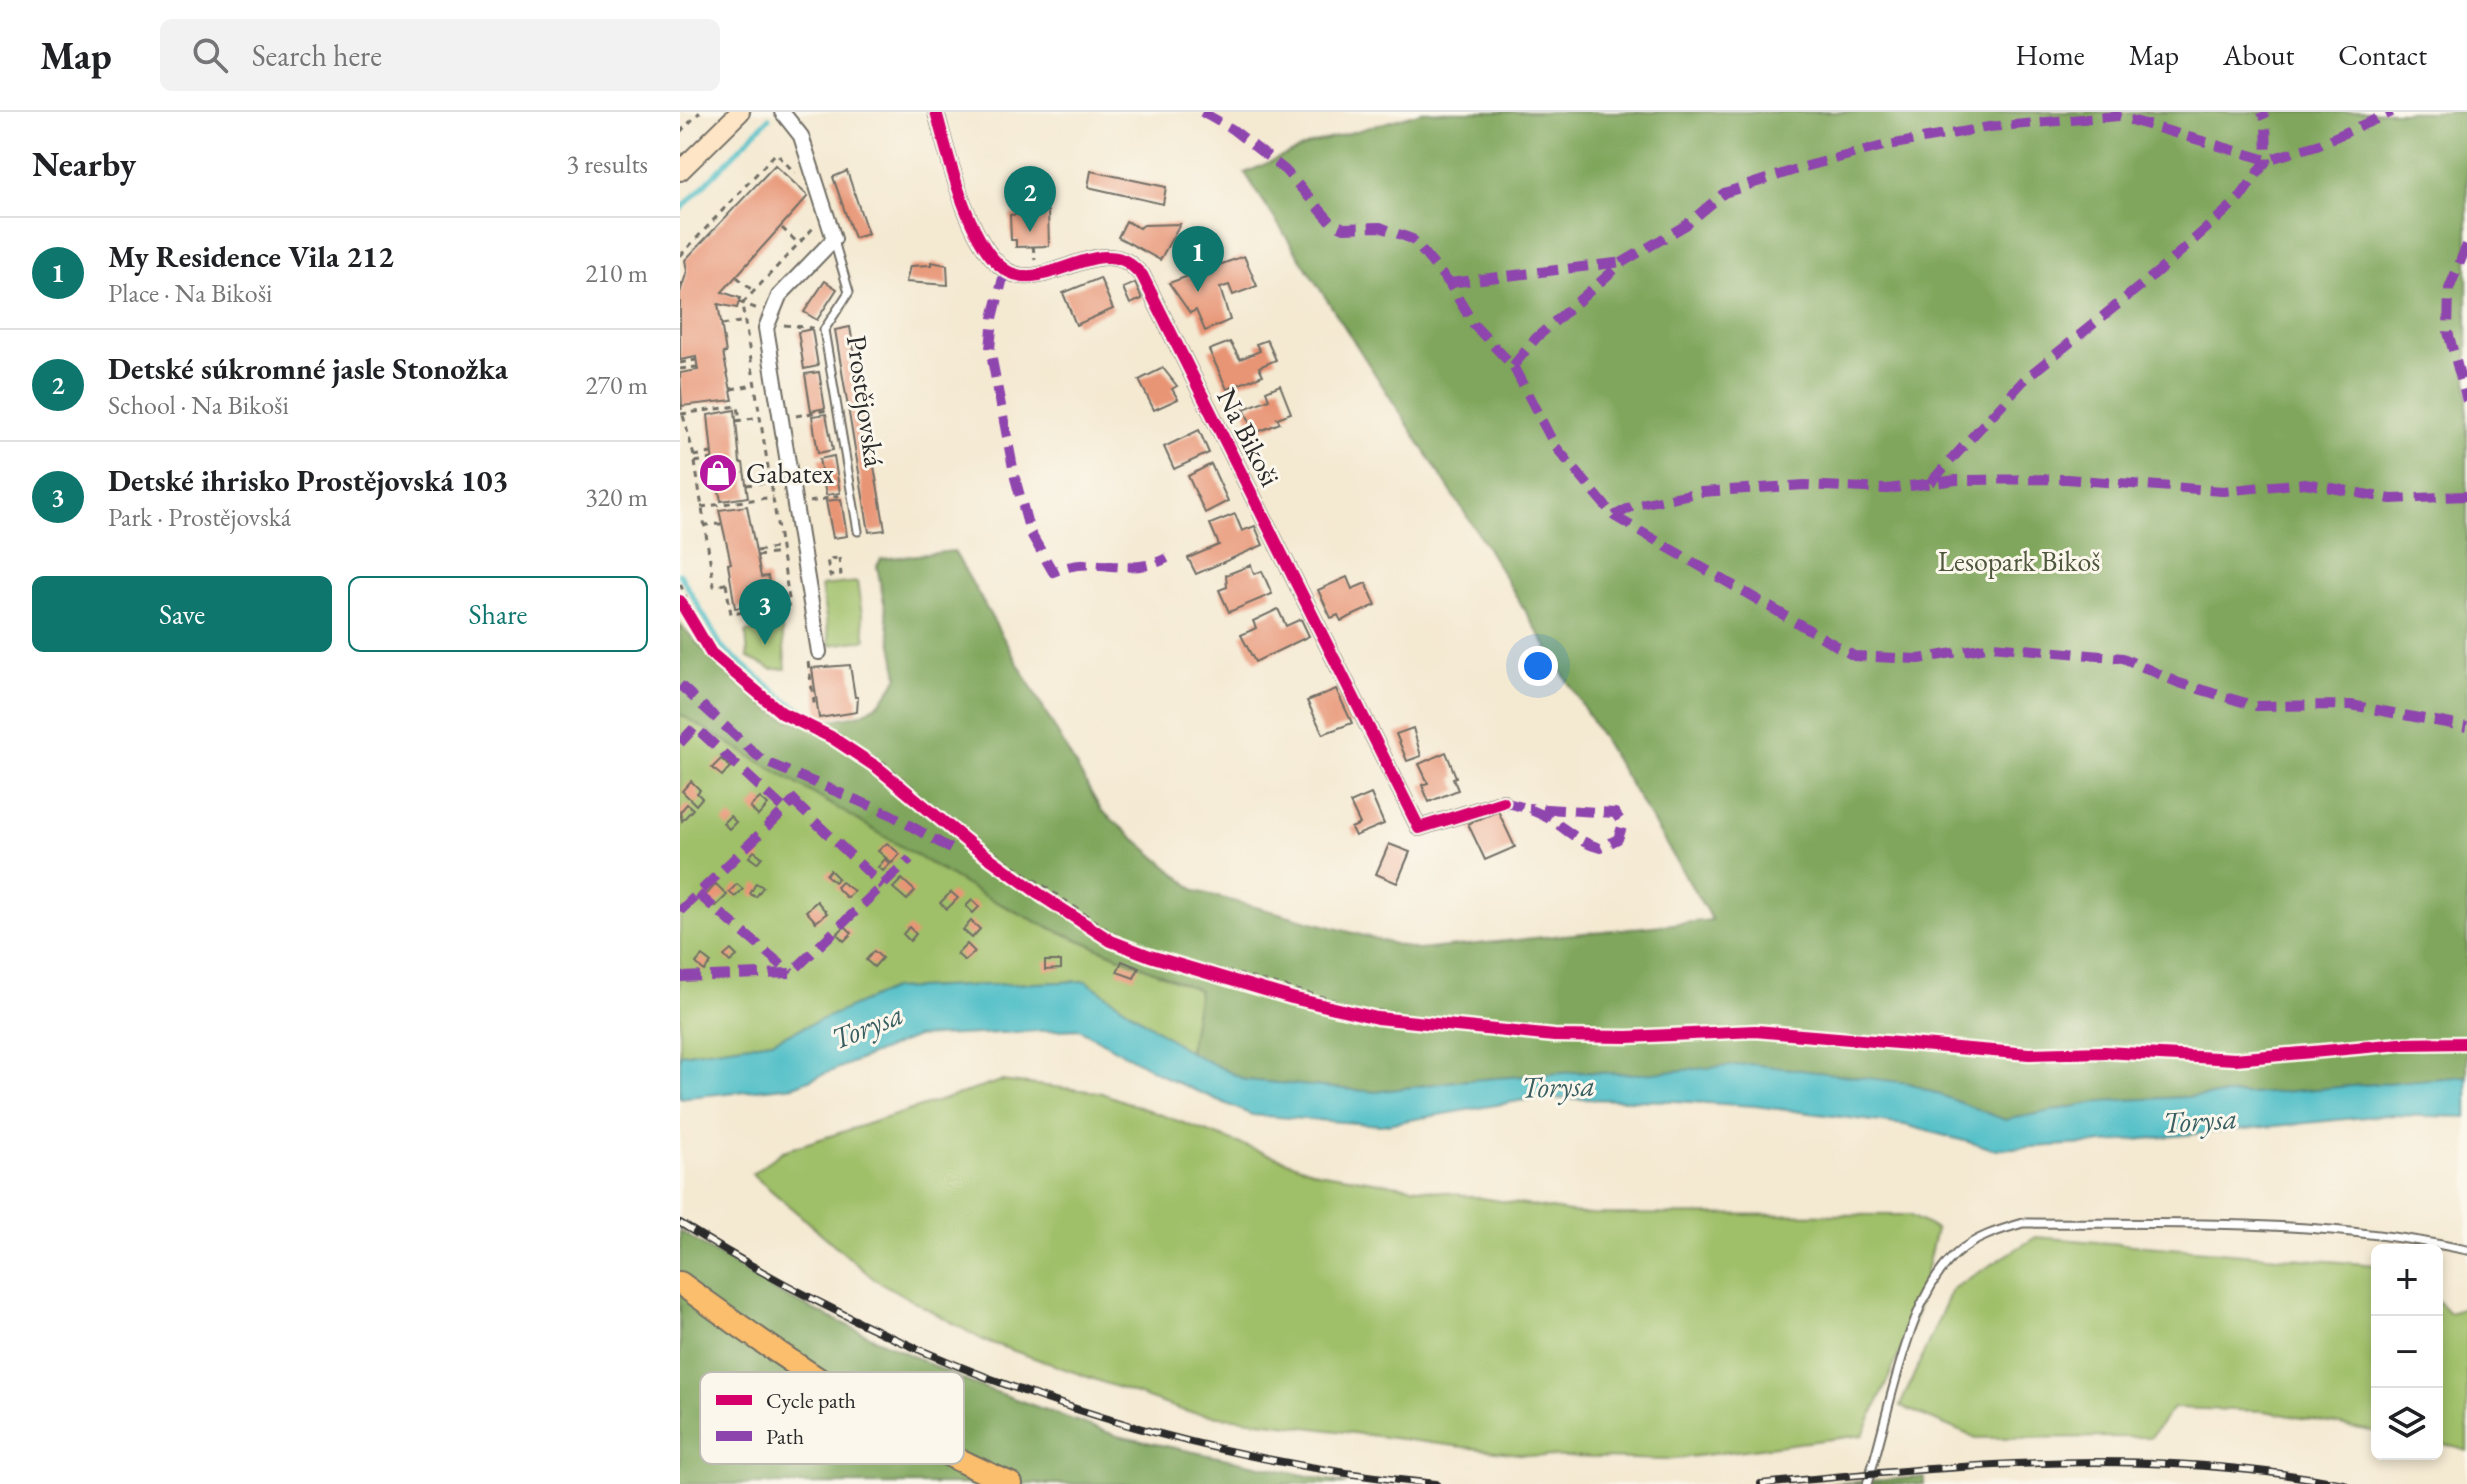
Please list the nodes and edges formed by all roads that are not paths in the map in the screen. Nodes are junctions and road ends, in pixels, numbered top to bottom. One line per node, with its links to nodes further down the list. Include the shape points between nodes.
1 (740, 112): 4 (street)
2 (782, 112): 5 (street, Prostějovská, via 801,136)
3 (936, 112): 8 (street, Na Bikoši, via 975,227 1005,270 1032,275 1101,257 1124,260 1142,275 1419,828)
4 (680, 171)
5 (834, 239): 6 (lane, Prostějovská, via 849,292 824,330); 7 (street, via 779,296 768,318)
6 (858, 531)
7 (818, 647)
8 (1503, 802)
9 (2467, 1250): 14 (lane, via 2400,1235 2306,1226 2023,1223 1988,1233 1955,1254 1916,1316)
10 (680, 1283): 11 (main road)
11 (808, 1372)
12 (964, 1460): 13 (main road)
13 (1011, 1484)
14 (1867, 1484)

